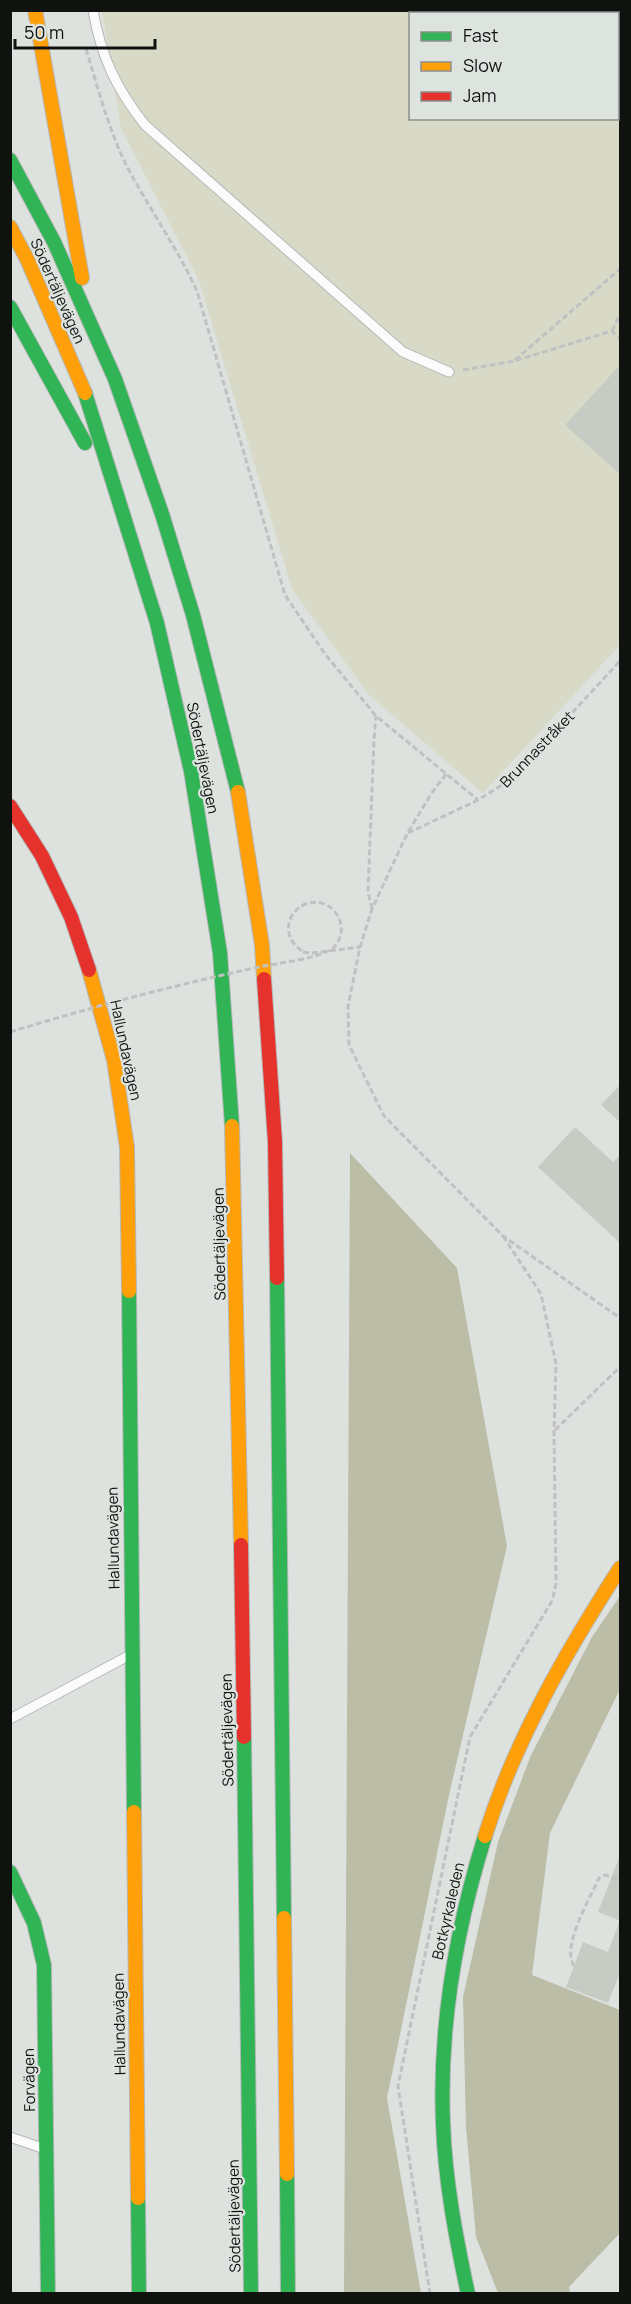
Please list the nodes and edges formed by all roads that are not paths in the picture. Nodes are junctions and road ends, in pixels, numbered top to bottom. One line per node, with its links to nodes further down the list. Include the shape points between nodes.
1 (36, 10): 6 (main road)
2 (93, 10): 7 (lane, via 109,70 125,100 145,125 403,352)
3 (10, 160): 6 (main road, via 54,242)
4 (10, 227): 8 (main road, Södertäljevägen, via 83,388)
5 (10, 307): 8 (main road)
6 (88, 318): 19 (main road, Södertäljevägen, via 127,413 193,615 237,786 262,945 275,1142)
7 (449, 372)
8 (128, 525): 18 (main road, Södertäljevägen, via 157,623 191,771 220,953 233,1143)
9 (10, 806): 11 (main road, Hallundavägen, via 42,856 71,917 94,984 114,1060 127,1147)
10 (621, 1568): 20 (main road, Botkyrkaleden, via 563,1656 516,1749 482,1840 459,1931 447,2000 442,2102 454,2226)
11 (131, 1654): 12 (lane); 17 (main road, Hallundavägen)
12 (10, 1719)
13 (10, 1872): 15 (main road, Forvägen, via 34,1923 44,1965)
14 (10, 2137): 15 (lane)
15 (47, 2150): 16 (main road, Forvägen)
16 (48, 2294)
17 (139, 2294)
18 (251, 2294)
19 (288, 2294)
20 (468, 2294)

